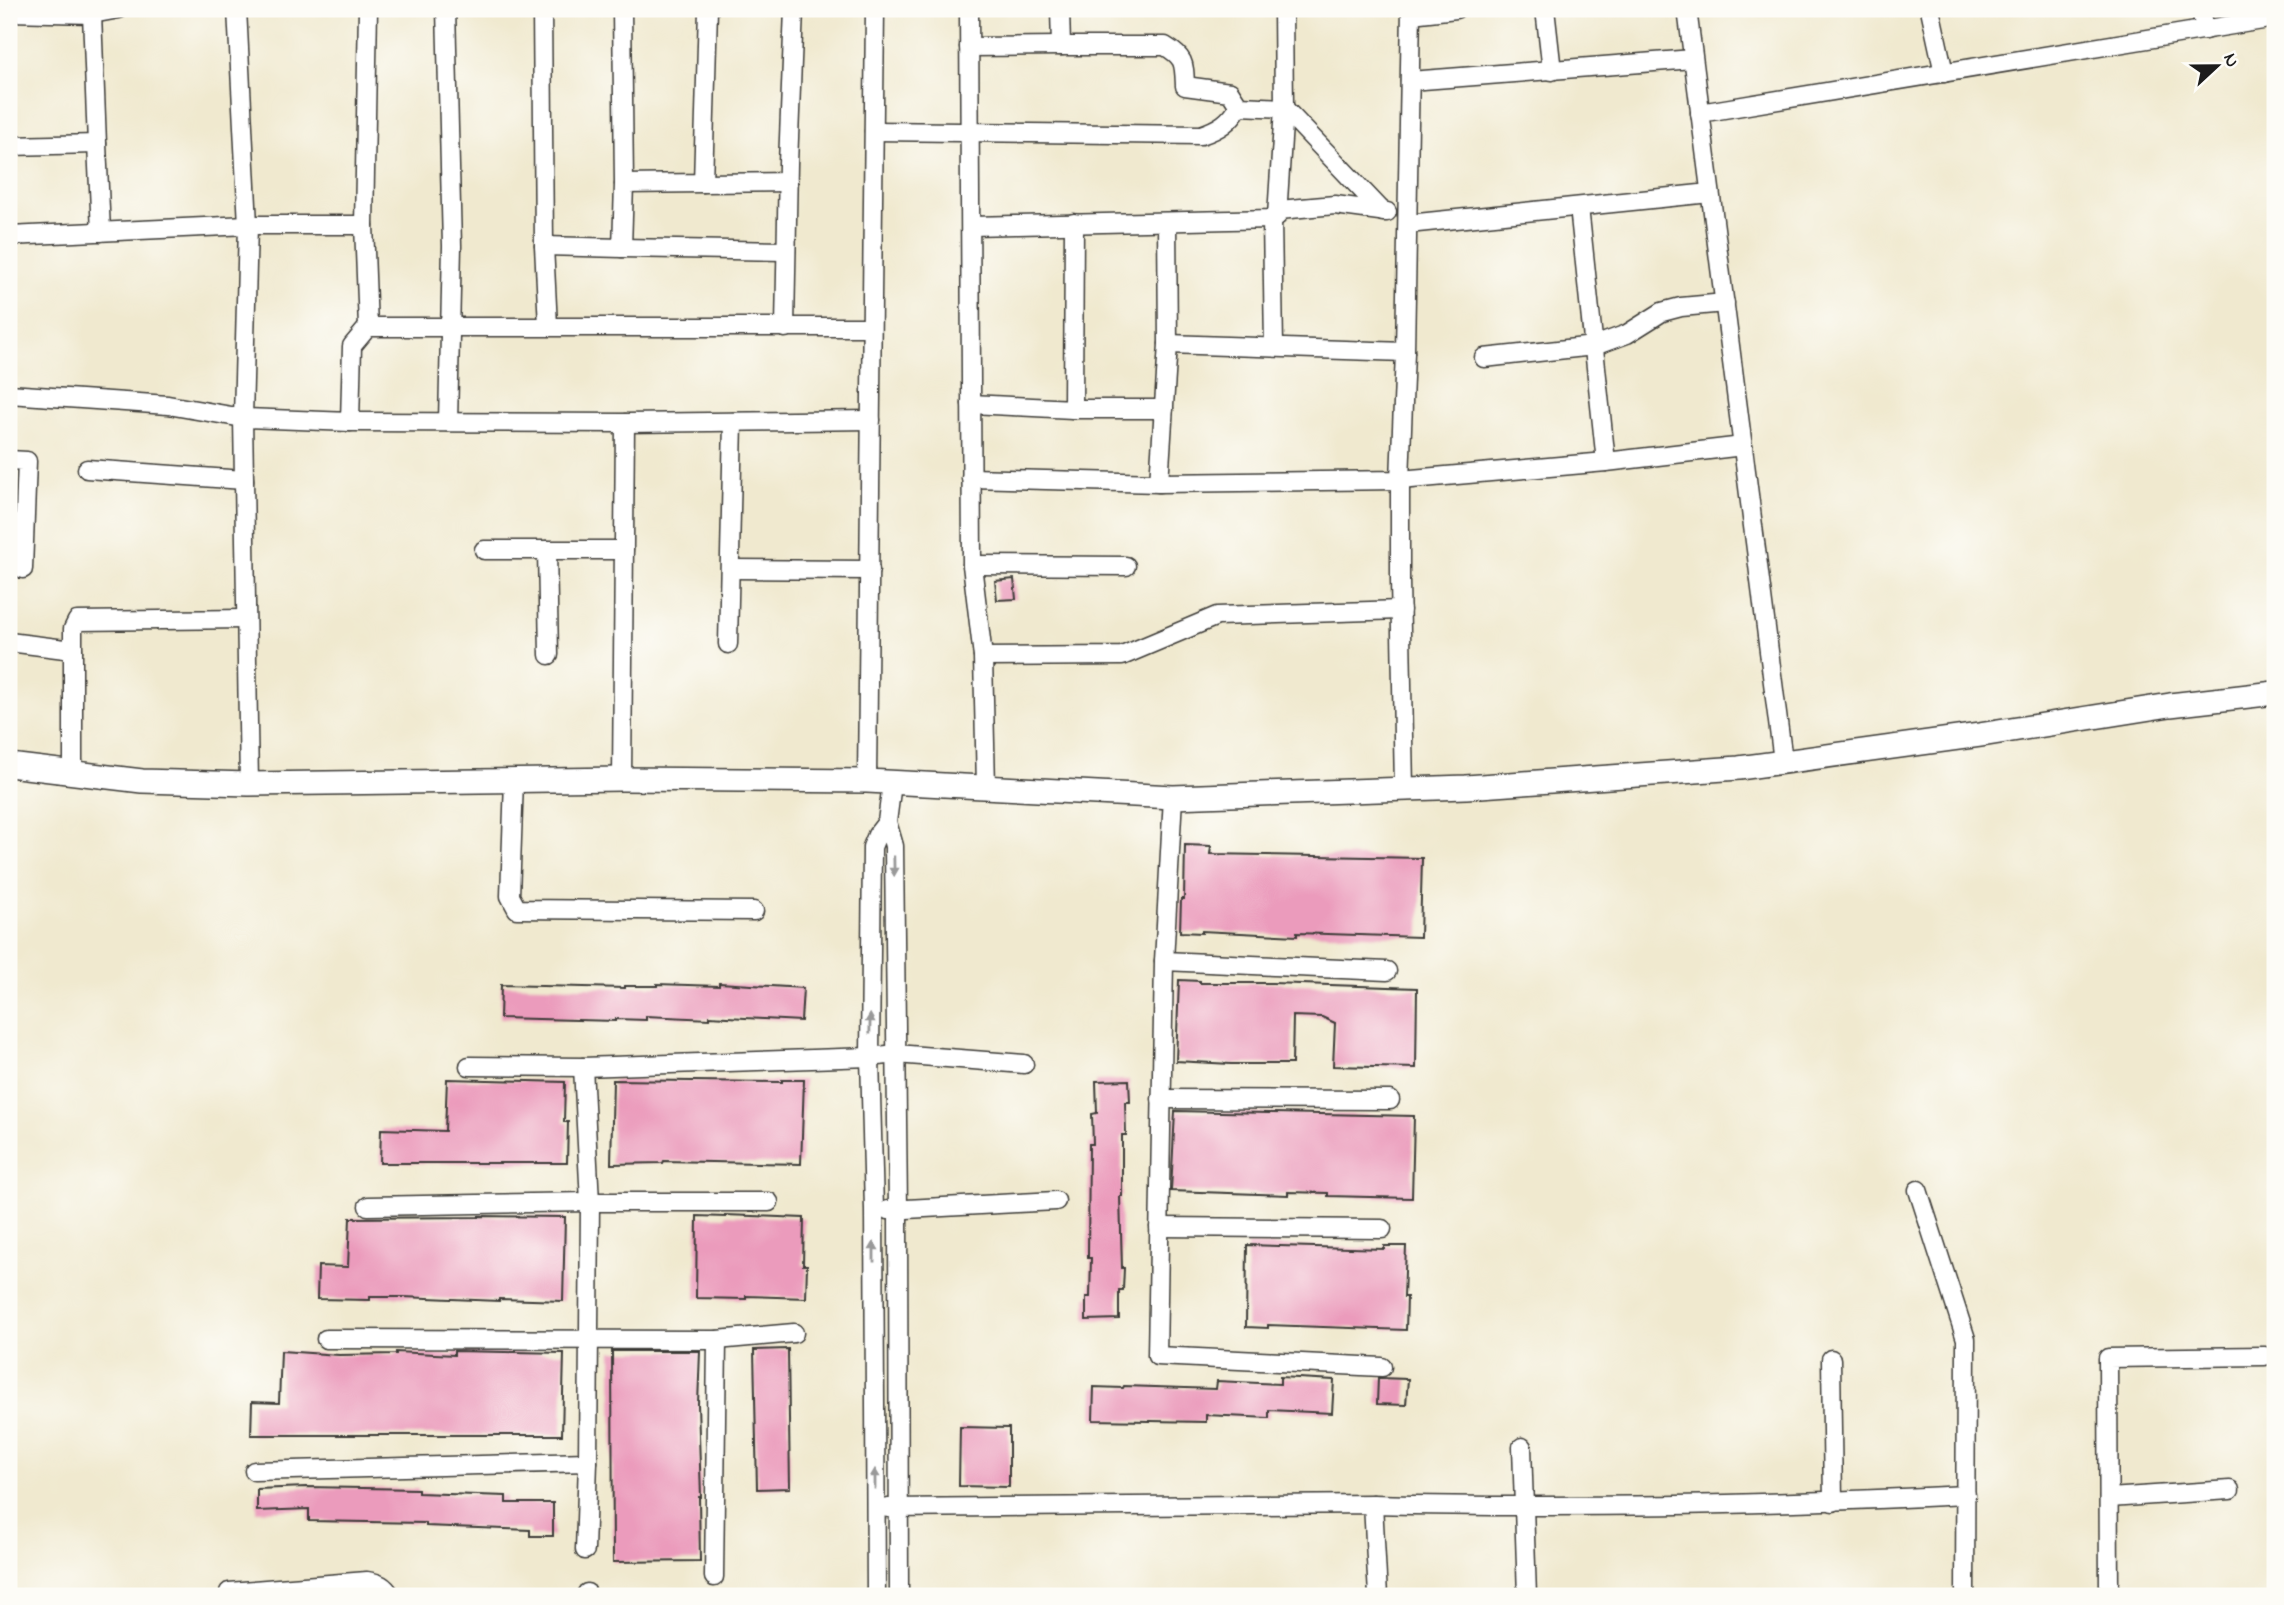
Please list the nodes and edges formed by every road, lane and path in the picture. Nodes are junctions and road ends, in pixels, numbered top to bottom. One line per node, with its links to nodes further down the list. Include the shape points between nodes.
1 (119, 9): 20 (street)
2 (237, 9): 46 (street)
3 (368, 9): 47 (street)
4 (446, 9): 57 (street)
5 (542, 9): 51 (street)
6 (622, 9): 38 (street)
7 (708, 9): 37 (street)
8 (794, 9): 36 (street)
9 (875, 9): 32 (street)
10 (969, 9): 24 (street)
11 (1060, 9): 23 (street)
12 (1283, 9): 30 (street)
13 (1456, 9): 18 (street)
14 (1545, 9): 26 (street)
15 (1687, 9): 25 (street)
16 (1930, 9): 27 (street)
17 (2201, 9): 22 (street)
18 (1411, 11): 28 (street)
19 (9, 12): 20 (street)
20 (92, 14): 34 (street)
21 (2275, 18): 22 (street)
22 (2205, 30): 27 (street)
23 (1061, 46): 24 (street); 29 (street, via 1165,46 1179,54 1185,86 1230,92)
24 (969, 47): 33 (street)
25 (1693, 59): 26 (street); 31 (street)
26 (1552, 72): 28 (street)
27 (1944, 73): 31 (street)
28 (1410, 81): 43 (street)
29 (1240, 106): 30 (street); 33 (street, via 1232,119 1201,135)
30 (1284, 108): 41 (street); 42 (street)
31 (1700, 113): 39 (street)
32 (874, 131): 33 (street); 58 (street)
33 (970, 134): 48 (street)
34 (97, 144): 35 (street); 49 (street)
35 (9, 146)
36 (788, 182): 37 (street); 53 (street)
37 (703, 183): 38 (street)
38 (624, 184): 52 (street)
39 (1710, 193): 40 (street); 54 (street)
40 (1579, 207): 43 (street); 61 (street)
41 (1382, 212): 42 (street, via 1335,205); 43 (street)
42 (1276, 215): 44 (street); 62 (street)
43 (1408, 219): 63 (street)
44 (1167, 222): 45 (street); 60 (street)
45 (1074, 223): 48 (street); 67 (street)
46 (248, 225): 47 (street); 49 (street); 69 (street)
47 (364, 225): 56 (street)
48 (971, 226): 66 (street)
49 (101, 232): 50 (street)
50 (9, 236)
51 (544, 246): 52 (street); 55 (street)
52 (622, 248): 53 (street)
53 (786, 251): 59 (street)
54 (1725, 303): 61 (street, via 1662,312 1627,334); 75 (street)
55 (548, 326): 57 (street); 59 (street)
56 (368, 327): 57 (street); 71 (street, via 352,346)
57 (451, 327): 72 (street)
58 (871, 327): 59 (street); 70 (street)
59 (785, 328)
60 (1168, 344): 62 (street); 68 (street)
61 (1594, 346): 64 (street); 77 (street)
62 (1274, 347): 63 (street)
63 (1405, 352): 81 (street)
64 (1484, 358)
65 (9, 394): 69 (street, via 167,405)
66 (971, 404): 67 (street); 79 (street)
67 (1073, 409): 68 (street)
68 (1164, 409): 82 (street)
69 (243, 418): 71 (street); 80 (street)
70 (871, 421): 73 (street); 90 (street)
71 (350, 422): 72 (street)
72 (448, 422): 74 (street)
73 (733, 422): 74 (street); 89 (street)
74 (625, 423): 85 (street)
75 (1743, 446): 77 (street); 99 (street)
76 (9, 460): 88 (street, via 27,461)
77 (1606, 462): 81 (street)
78 (87, 469): 80 (street)
79 (971, 478): 82 (street); 86 (street)
80 (244, 480): 92 (street)
81 (1400, 480): 82 (street); 91 (street)
82 (1159, 483)
83 (484, 550): 84 (street)
84 (547, 550): 85 (street); 96 (street)
85 (624, 550): 102 (street)
86 (972, 565): 87 (street); 97 (street)
87 (1126, 566)
88 (23, 569)
89 (731, 569): 90 (street); 94 (street)
90 (870, 570): 104 (street)
91 (1401, 610): 97 (street, via 1217,616 1122,656); 108 (street)
92 (246, 619): 95 (street, via 81,620 74,624); 106 (street)
93 (9, 642): 95 (street)
94 (728, 644)
95 (73, 650): 101 (street)
96 (549, 655)
97 (983, 657): 107 (street)
98 (2275, 693): 99 (street)
99 (1783, 761): 108 (street, via 1739,768)
100 (9, 765): 101 (street)
101 (73, 774): 106 (street, via 142,782)
102 (622, 779): 103 (street); 104 (street)
103 (514, 780): 106 (street); 111 (street, via 510,896 517,909)
104 (867, 781): 105 (street)
105 (892, 783): 107 (street); 110 (street)
106 (249, 784)
107 (986, 788): 109 (street)
108 (1404, 789): 109 (street)
109 (1173, 797): 112 (street)
110 (887, 822): 114 (street, one-way to 114, via 894,846); 115 (street, one-way to 110, via 872,847)
111 (754, 911)
112 (1164, 961): 113 (street); 119 (street)
113 (1387, 971)
114 (896, 1054): 115 (street); 116 (street); 127 (street)
115 (870, 1057): 118 (street); 126 (street)
116 (1024, 1064)
117 (469, 1066): 118 (street)
118 (583, 1067): 123 (street)
119 (1161, 1099): 120 (street); 128 (street)
120 (1390, 1100)
121 (1918, 1190): 141 (street, via 1966,1339)
122 (1056, 1201): 127 (street)
123 (590, 1202): 124 (street); 125 (street); 132 (street)
124 (769, 1202)
125 (368, 1206)
126 (874, 1210): 127 (street); 145 (street, one-way to 126)
127 (898, 1210): 146 (street)
128 (1159, 1227): 129 (street); 136 (street, via 1157,1356)
129 (1382, 1230)
130 (794, 1333): 133 (street)
131 (327, 1339): 132 (street)
132 (587, 1339): 133 (street); 138 (street)
133 (717, 1340): 149 (street)
134 (2265, 1356): 142 (street, via 2108,1358)
135 (1831, 1359): 143 (street)
136 (1382, 1367)
137 (1522, 1447): 147 (street)
138 (588, 1462): 139 (street); 148 (street)
139 (254, 1471)
140 (2230, 1490): 142 (street)
141 (1966, 1495): 143 (street); 156 (street)
142 (2109, 1498): 157 (street)
143 (1833, 1502): 147 (street)
144 (1373, 1504): 146 (street); 147 (street); 154 (street)
145 (875, 1508): 146 (street); 152 (street)
146 (898, 1508): 153 (street)
147 (1524, 1508): 155 (street)
148 (585, 1550)
149 (714, 1577)
150 (229, 1592): 151 (street, via 367,1581 386,1587)
151 (391, 1596)
152 (876, 1596)
153 (899, 1596)
154 (1378, 1596)
155 (1527, 1596)
156 (1965, 1596)
157 (2109, 1596)

